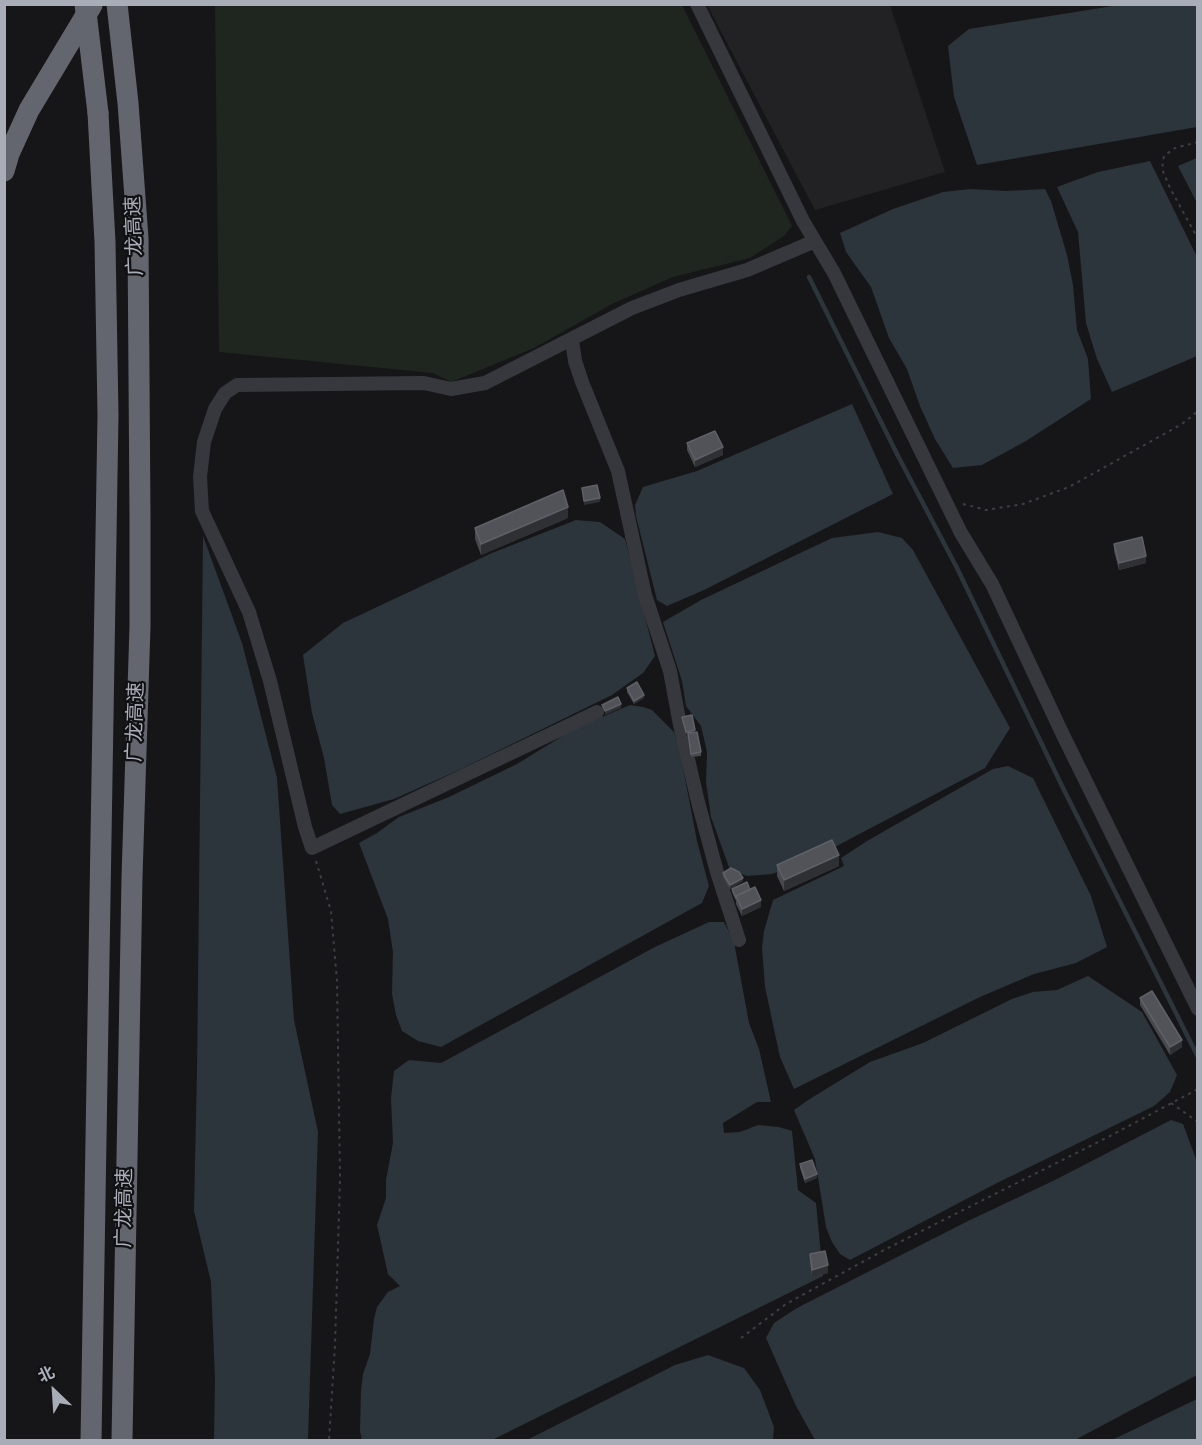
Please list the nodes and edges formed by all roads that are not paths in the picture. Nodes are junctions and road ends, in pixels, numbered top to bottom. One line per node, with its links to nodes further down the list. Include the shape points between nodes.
1 (85, 4): 11 (highway, 广龙高速, bridge, via 98,114 108,416)
2 (92, 4): 5 (highway, via 29,110)
3 (117, 4): 12 (highway, 广龙高速, via 138,238 140,626)
4 (697, 4): 6 (lane)
5 (4, 171)
6 (814, 241): 7 (lane, via 747,270 632,308); 10 (lane, via 834,273 961,533 992,584)
7 (572, 340): 8 (lane, via 485,383 451,389 424,383 237,385 225,393 215,409 204,442 202,511 255,630 312,848); 9 (lane, via 582,382 618,471 645,596 670,671 698,802)
8 (597, 712)
9 (739, 940)
10 (1197, 1009)
11 (91, 1440)
12 (122, 1440)

